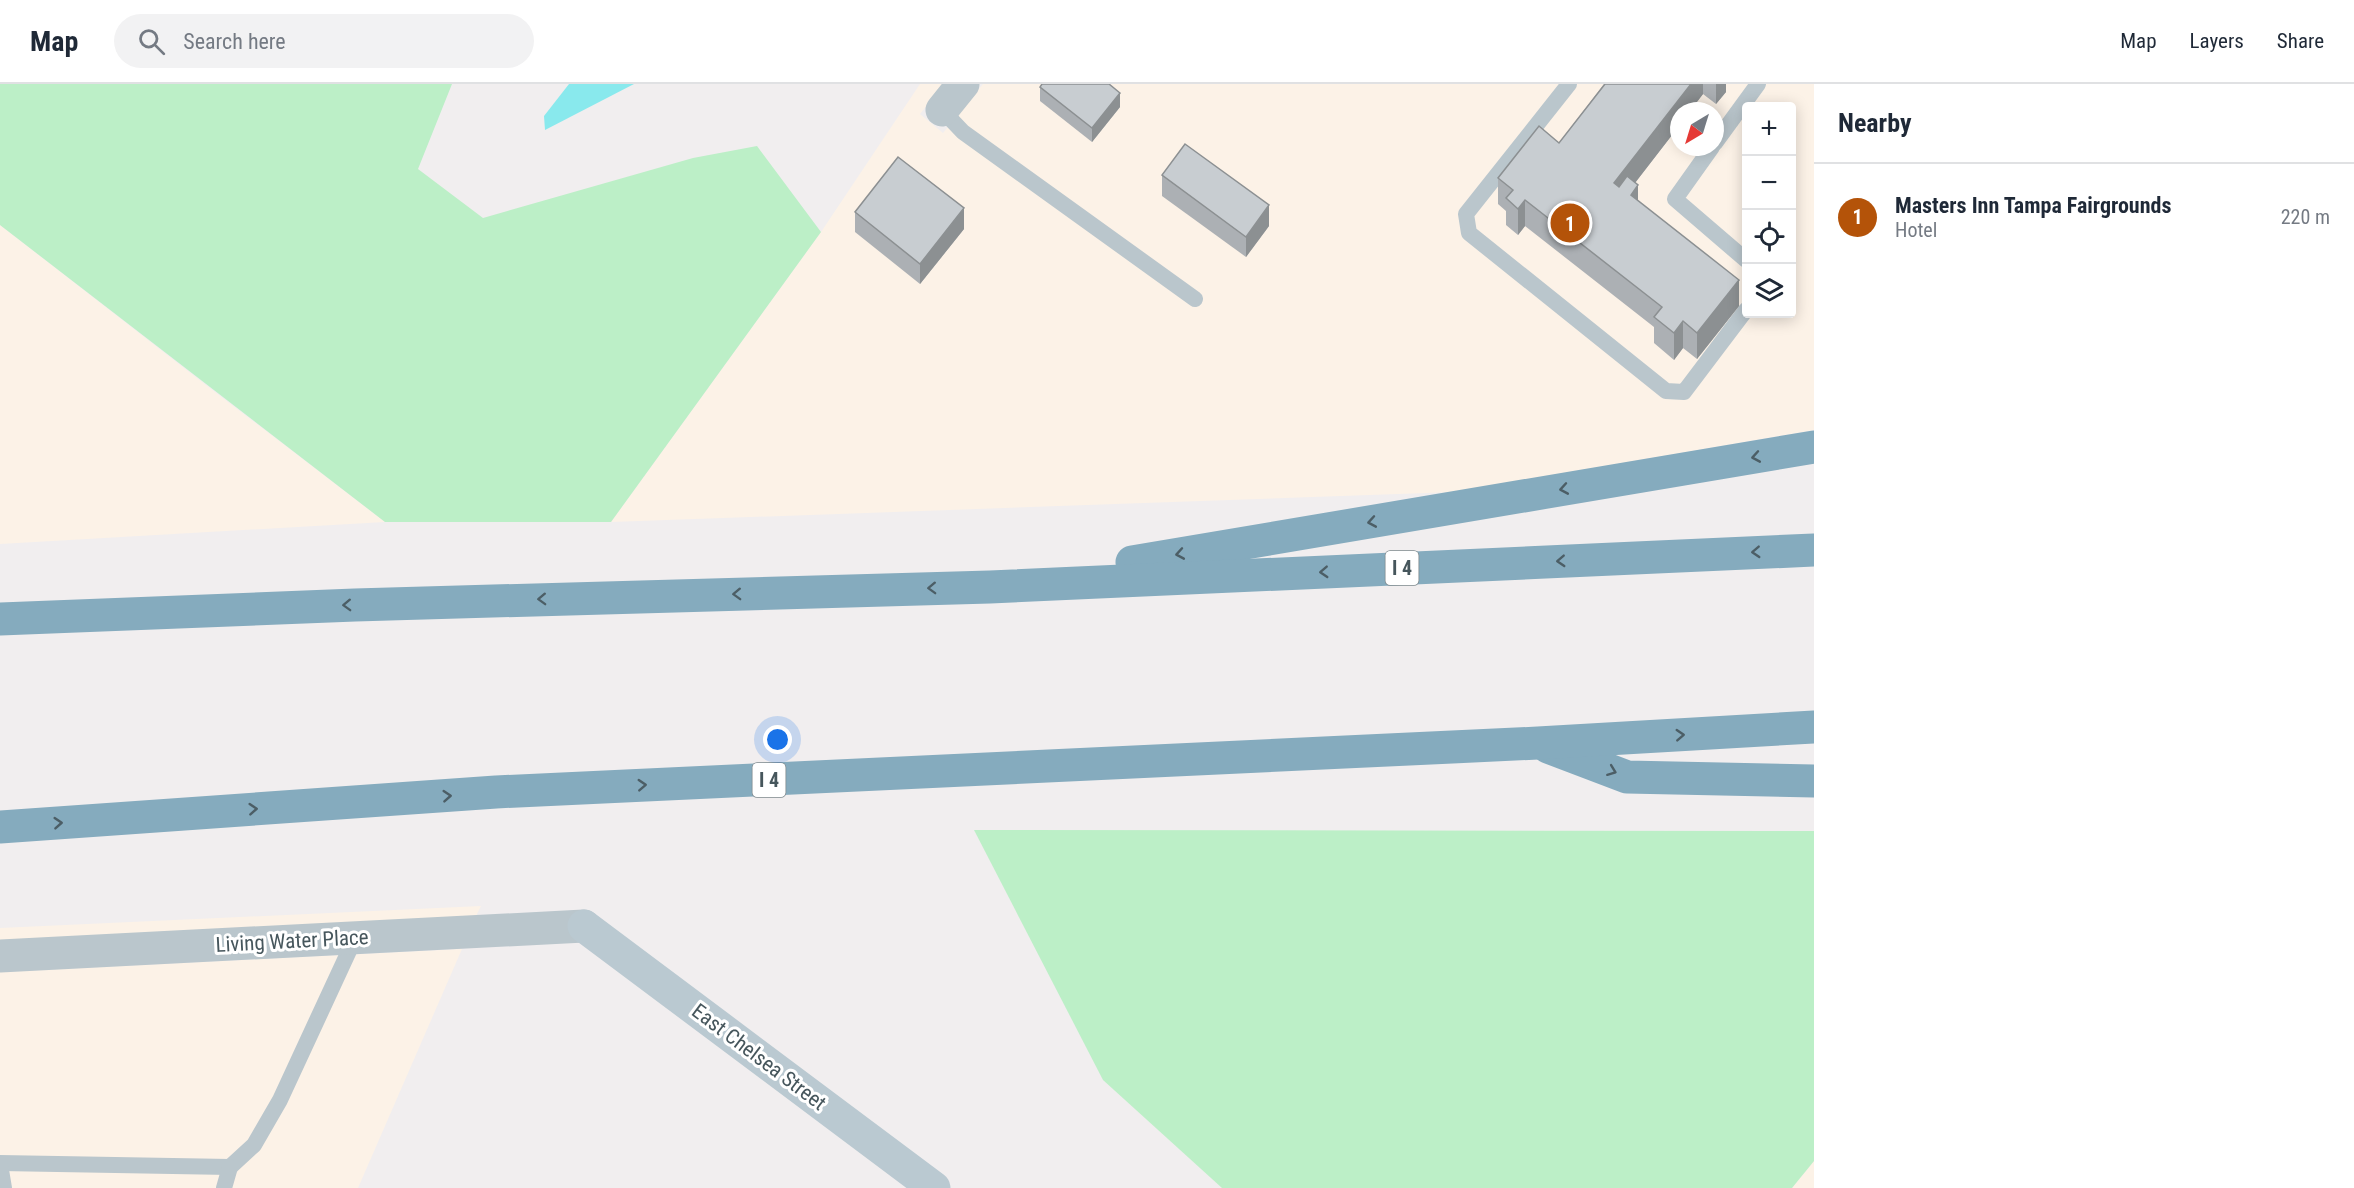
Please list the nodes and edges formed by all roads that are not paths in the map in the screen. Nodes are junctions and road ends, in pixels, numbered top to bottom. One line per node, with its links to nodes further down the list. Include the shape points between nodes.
1 (963, 84): 4 (street)
2 (1569, 84): 9 (lane, via 1466,214 1469,233 1666,391 1684,392)
3 (1758, 84): 5 (lane)
4 (942, 111): 8 (lane, via 963,132)
5 (1724, 131)
6 (1706, 156): 7 (lane, via 1675,199)
7 (1742, 257)
8 (1195, 299)
9 (1742, 315)
10 (1814, 447): 12 (highway, one-way to 12)
11 (1814, 550): 12 (highway, I 4, one-way to 12)
12 (990, 586): 13 (highway, I 4, one-way to 13)
13 (0, 619)
14 (1814, 727): 15 (highway, I 4, one-way to 14)
15 (1538, 743): 16 (highway, one-way to 16, via 1627,777); 17 (highway, I 4, one-way to 15, via 496,792)
16 (1814, 781)
17 (0, 827)
18 (584, 926): 19 (street, Living Water Place); 25 (street, East Chelsea Street)
19 (355, 938): 20 (street, Living Water Place); 22 (lane, via 280,1100 255,1145)
20 (0, 960)
21 (0, 1164): 22 (lane); 23 (lane)
22 (230, 1167): 24 (lane)
23 (4, 1188)
24 (224, 1188)
25 (934, 1188)

